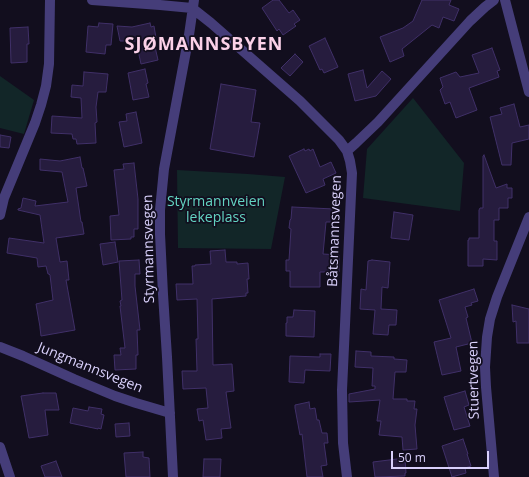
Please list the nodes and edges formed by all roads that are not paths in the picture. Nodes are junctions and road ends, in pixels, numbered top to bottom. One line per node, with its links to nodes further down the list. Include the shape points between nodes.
1 (50, 0): 8 (street, via 46,86 35,123 4,198)
2 (92, 0): 5 (street)
3 (494, 0): 7 (street, via 470,21 378,122)
4 (505, 0): 6 (street)
5 (193, 4): 7 (street, via 300,101 339,140); 11 (street, Styrmannsvegen, via 164,169 160,210)
6 (529, 92)
7 (346, 151): 15 (street, Båtsmannsvegen, via 352,173 342,390)
8 (0, 215)
9 (529, 218): 16 (street, Stuertvegen, via 497,297 487,337 485,367)
10 (0, 347): 11 (street, Jungmannsvegen, via 115,396)
11 (170, 413): 14 (street, Styrmannsvegen)
12 (0, 448): 13 (street)
13 (10, 477)
14 (173, 477)
15 (347, 477)
16 (494, 477)

